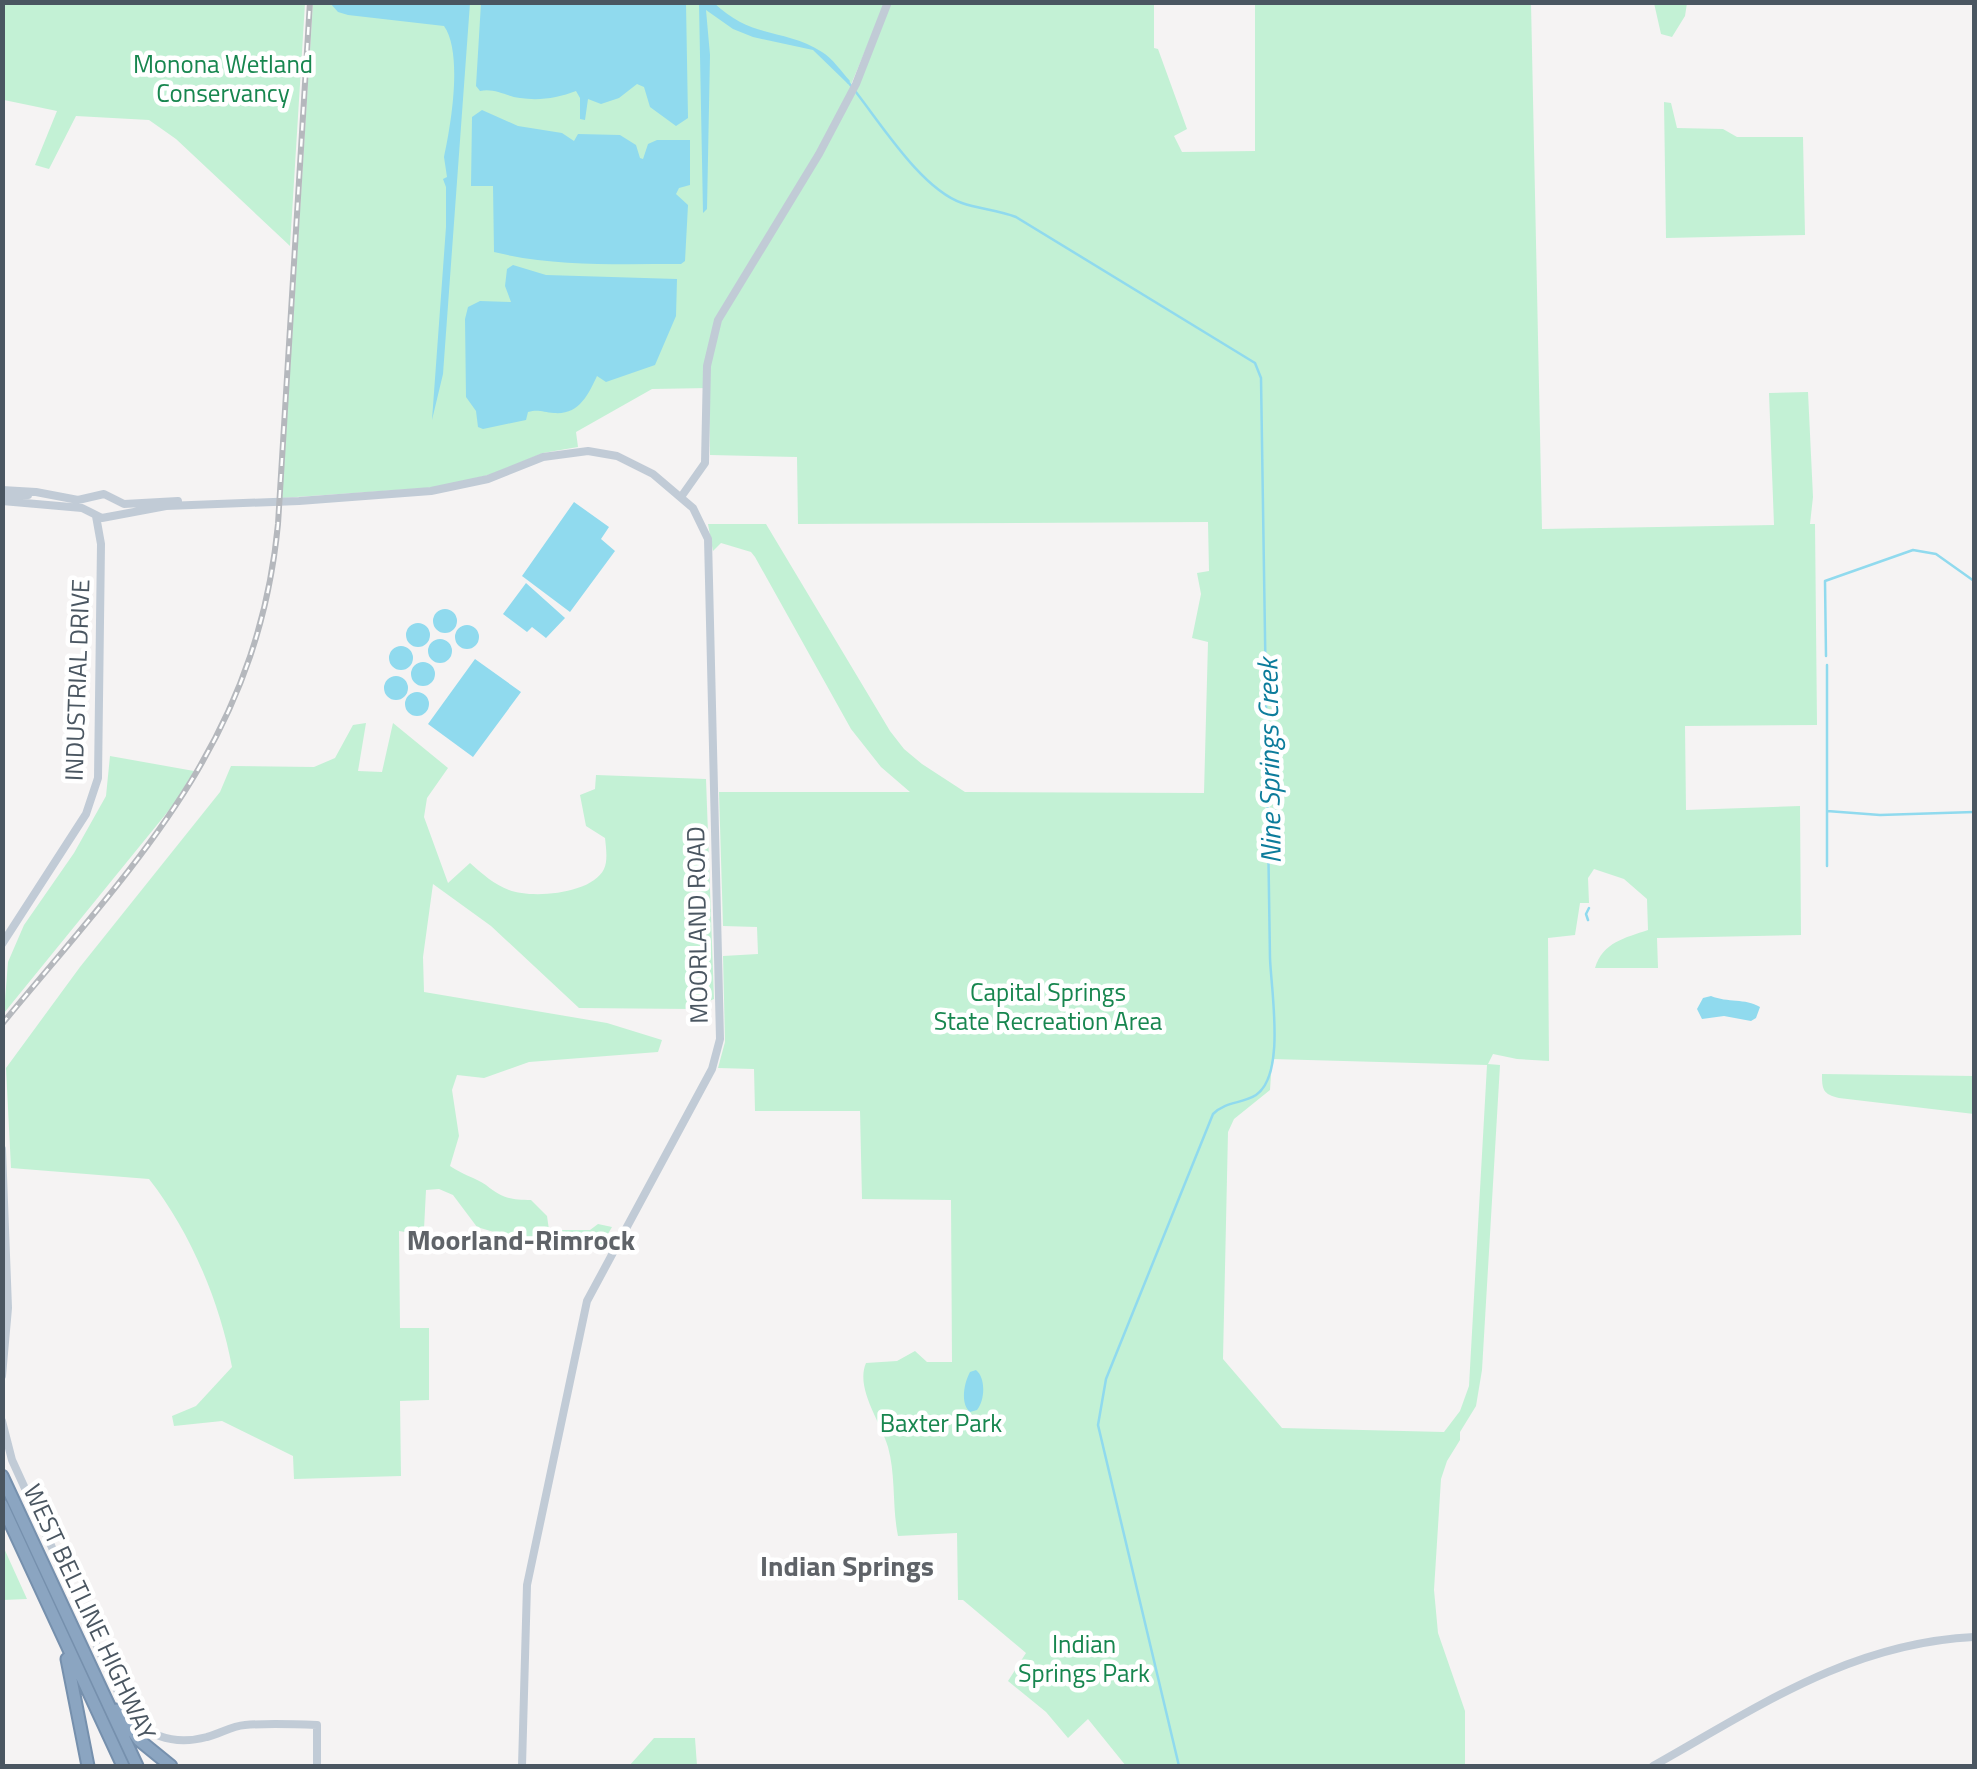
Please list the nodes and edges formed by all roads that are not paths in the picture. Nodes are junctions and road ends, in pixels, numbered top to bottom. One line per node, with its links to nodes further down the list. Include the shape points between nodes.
1 (888, 2): 4 (street, via 854,88 718,320 706,366 706,460)
2 (2, 496): 3 (street); 7 (street)
3 (96, 497): 5 (street); 7 (street)
4 (682, 497): 6 (street, via 640,466 588,451 543,457 468,484 403,493); 24 (street, MOORLAND ROAD, via 708,539 718,1053 588,1301 527,1584)
5 (114, 502): 6 (street); 8 (street)
6 (202, 503): 8 (street)
7 (94, 512): 8 (street); 9 (street, INDUSTRIAL DRIVE)
8 (109, 516): 9 (street, INDUSTRIAL DRIVE)
9 (101, 560): 10 (street, INDUSTRIAL DRIVE, via 98,778 86,814)
10 (2, 944)
11 (2, 1150): 12 (street, via 8,1308)
12 (2, 1376)
13 (2, 1422): 23 (street, via 12,1460 124,1705 141,1728 162,1738 197,1739 241,1725 318,1724)
14 (2, 1476): 18 (highway, WEST BELTLINE HIGHWAY)
15 (2, 1505): 16 (highway, WEST BELTLINE HIGHWAY)
16 (39, 1585): 19 (highway, via 74,1687); 20 (highway, WEST BELTLINE HIGHWAY)
17 (1974, 1637): 25 (street, via 1901,1647 1832,1668)
18 (98, 1681): 21 (highway, WEST BELTLINE HIGHWAY); 22 (highway, via 139,1740)
19 (87, 1766)
20 (123, 1766)
21 (137, 1766)
22 (172, 1766)
23 (317, 1766)
24 (522, 1766)
25 (1653, 1766)

